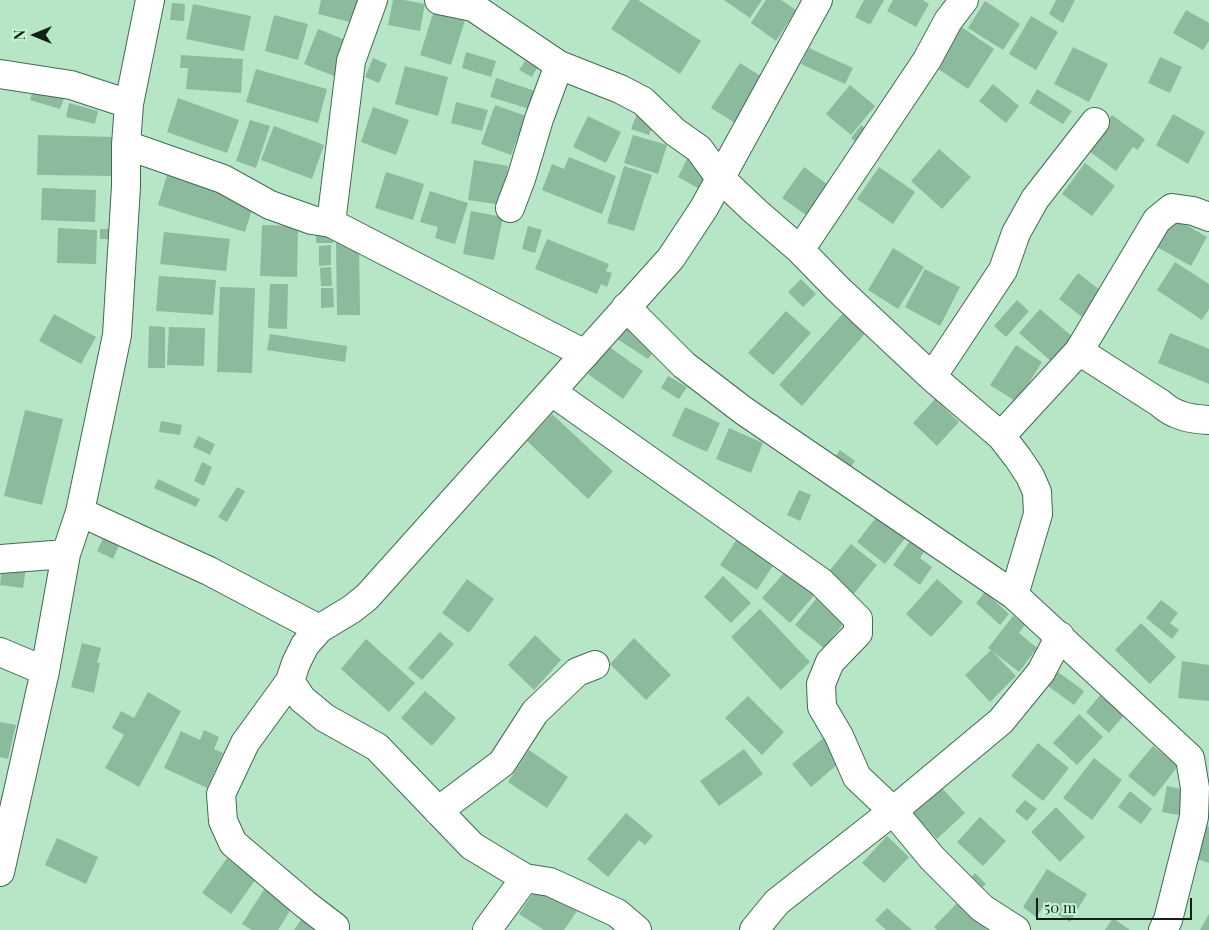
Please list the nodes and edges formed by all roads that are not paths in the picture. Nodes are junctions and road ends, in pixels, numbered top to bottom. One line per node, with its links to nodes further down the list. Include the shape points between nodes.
1 (150, 0): 8 (street)
2 (373, 0): 14 (street, via 351,62)
3 (439, 0): 6 (street, via 472,7)
4 (818, 0): 11 (street)
5 (964, 0): 15 (street)
6 (559, 65): 11 (street, via 643,101 675,132 699,149); 12 (street)
7 (3, 77): 8 (street, via 71,85)
8 (129, 104): 10 (street)
9 (1095, 122): 19 (street, via 1035,199 1016,233 1003,270)
10 (126, 145): 14 (street, via 223,179 270,205); 23 (street, via 117,335)
11 (720, 178): 15 (street); 16 (street, via 671,258)
12 (510, 208)
13 (1209, 217): 17 (street, via 1172,208 1157,220)
14 (331, 223): 18 (street)
15 (800, 250): 19 (street)
16 (626, 307): 18 (street); 26 (street, via 684,365 744,411)
17 (1079, 351): 21 (street, via 1168,411); 22 (street)
18 (586, 354): 20 (street)
19 (932, 377): 22 (street)
20 (552, 392): 27 (street, via 367,597); 35 (street, via 821,582 858,619 858,633 830,662 821,684 822,707 857,777)
21 (1209, 420)
22 (1001, 436): 26 (street, via 1038,492 1038,514)
23 (80, 512): 24 (street); 27 (street, via 209,571)
24 (66, 554): 25 (street); 31 (street)
25 (0, 559)
26 (1014, 595): 28 (street)
27 (319, 629): 32 (street, via 304,645)
28 (1060, 636): 35 (street, via 1041,672 1001,721); 43 (street, via 1190,758 1195,788 1194,817)
29 (0, 652): 31 (street)
30 (595, 665): 34 (street, via 576,672 535,712 502,763)
31 (45, 671): 33 (street)
32 (290, 681): 34 (street, via 302,699 325,718 377,747); 38 (street, via 245,743 221,794 223,821 233,843)
33 (9, 791): 36 (street)
34 (438, 810): 37 (street, via 472,846)
35 (893, 810): 41 (street, via 777,902); 42 (street, via 932,858 982,908)
36 (0, 872)
37 (524, 878): 39 (street); 40 (street, via 550,882 578,894 618,913)
38 (335, 927)
39 (487, 930)
40 (637, 930)
41 (754, 930)
42 (1016, 930)
43 (1163, 930)

